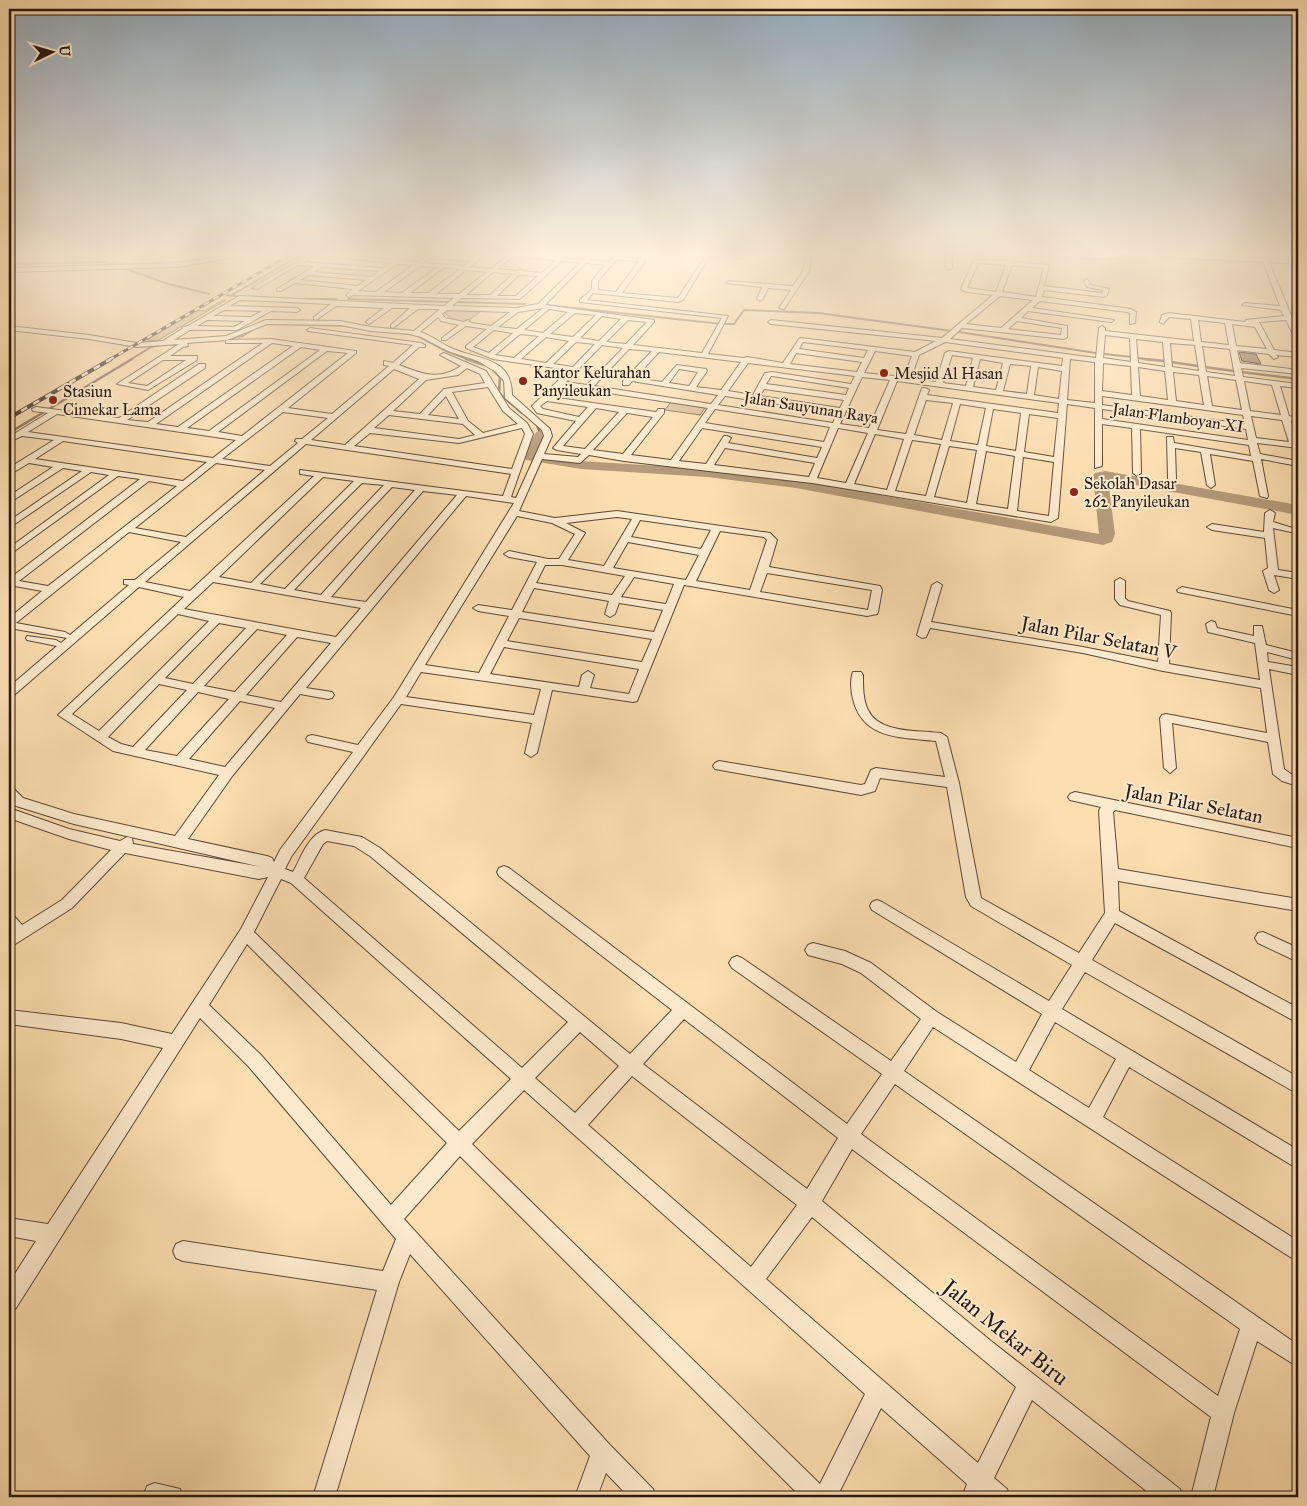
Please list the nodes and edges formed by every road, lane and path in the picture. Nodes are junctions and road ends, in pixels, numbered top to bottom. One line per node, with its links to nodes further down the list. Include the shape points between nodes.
1 (196, 322): 34 (street)
2 (247, 322): 34 (street, via 232,330)
3 (270, 322): 50 (street, via 260,323 227,338)
4 (292, 322): 177 (street, via 340,323 423,335 446,348 481,360 503,373 508,381 508,396 548,432)
5 (398, 322): 30 (street)
6 (428, 322): 37 (street)
7 (451, 322): 27 (street)
8 (467, 322): 27 (street)
9 (500, 322): 35 (street)
10 (527, 322): 38 (street)
11 (560, 322): 41 (street)
12 (591, 322): 46 (street)
13 (622, 322): 52 (street)
14 (651, 322): 56 (street)
15 (723, 322): 65 (street)
16 (770, 322): 28 (street)
17 (861, 322): 39 (street)
18 (967, 322): 31 (street)
19 (1013, 322): 36 (street)
20 (1037, 322): 36 (street, via 1065,327 1064,337)
21 (1195, 322): 54 (street)
22 (1228, 322): 58 (street)
23 (1230, 322): 26 (street)
24 (1260, 322): 26 (street)
25 (1289, 322): 44 (street)
26 (1256, 323): 63 (street)
27 (464, 324): 35 (street); 45 (street)
28 (799, 324): 39 (street, via 828,325)
29 (891, 324): 40 (street)
30 (393, 326)
31 (963, 326): 36 (street); 47 (street)
32 (282, 327): 42 (street)
33 (9, 328): 53 (street, via 137,345)
34 (186, 328): 53 (street)
35 (493, 328): 38 (street); 67 (street, via 468,347)
36 (1003, 330)
37 (417, 331)
38 (519, 331): 41 (street); 67 (street)
39 (856, 331): 40 (street)
40 (887, 334): 47 (street)
41 (545, 335): 46 (street); 72 (street)
42 (374, 337): 51 (street); 62 (street)
43 (1134, 337): 48 (street); 75 (street, via 1102,331); 83 (street)
44 (1298, 338)
45 (444, 339)
46 (572, 339): 52 (street); 82 (street)
47 (944, 340): 64 (street); 68 (street)
48 (1166, 341): 54 (street); 87 (street)
49 (271, 342): 50 (street); 55 (street); 148 (street)
50 (182, 343): 53 (street); 70 (street)
51 (415, 343): 76 (street); 78 (street)
52 (600, 343): 56 (street); 84 (street)
53 (163, 344)
54 (1198, 344): 58 (street); 92 (street)
55 (299, 345): 57 (street); 152 (street)
56 (629, 347): 60 (street); 107 (street)
57 (326, 348): 62 (street); 158 (street)
58 (1233, 348): 63 (street); 80 (street)
59 (872, 349): 61 (street, via 801,340); 64 (street); 73 (street)
60 (656, 350): 65 (street); 96 (street)
61 (794, 351): 73 (street); 77 (street)
62 (354, 352): 129 (street)
63 (1271, 352): 66 (street); 88 (street)
64 (916, 354): 97 (street)
65 (704, 355): 71 (street)
66 (1298, 355)
67 (490, 356): 72 (street)
68 (1067, 356): 75 (street); 85 (street)
69 (977, 357): 74 (street); 103 (street, via 949,353); 109 (street)
70 (161, 358): 70 (street, via 194,358 148,388 121,384)
71 (747, 359): 77 (street); 112 (street)
72 (516, 360): 82 (street)
73 (866, 360): 91 (street)
74 (1006, 361): 79 (street); 113 (street)
75 (1099, 361): 83 (street); 114 (street)
76 (390, 364): 93 (street); 136 (street)
77 (786, 364): 91 (street)
78 (467, 365): 86 (street); 90 (street)
79 (1035, 365): 85 (street); 116 (street)
80 (1236, 365): 88 (street); 95 (street)
81 (202, 366): 143 (street)
82 (547, 366): 84 (street)
83 (1135, 366): 87 (street); 120 (street)
84 (574, 369): 99 (street)
85 (1065, 369): 123 (street)
86 (478, 370): 90 (street); 101 (street)
87 (1169, 370): 92 (street); 124 (street)
88 (1280, 370): 89 (street)
89 (1298, 372)
90 (455, 373): 93 (street)
91 (860, 374): 94 (street); 106 (street)
92 (1202, 374): 95 (street); 130 (street)
93 (424, 378): 134 (street)
94 (895, 378): 97 (street); 156 (street)
95 (1238, 378): 100 (street); 135 (street)
96 (630, 379): 102 (street); 111 (street)
97 (907, 380): 98 (street)
98 (928, 382): 103 (street); 115 (street)
99 (560, 383): 107 (street, Jalan Sauyunan Raya); 117 (street)
100 (1275, 383): 105 (street); 140 (street)
101 (490, 384): 110 (street); 147 (street, via 506,410)
102 (664, 384): 108 (street); 108 (street, via 677,367 703,371)
103 (939, 384): 109 (street)
104 (762, 386): 106 (street, via 772,374); 118 (street); 119 (street)
105 (1298, 386)
106 (854, 387): 119 (street)
107 (588, 388): 111 (street, Jalan Sauyunan Raya)
108 (691, 388): 112 (street)
109 (969, 388): 113 (street)
110 (447, 392): 139 (street); 145 (street)
111 (618, 392): 121 (street, Jalan Sauyunan Raya)
112 (723, 393): 118 (street); 128 (street)
113 (1000, 393): 116 (street)
114 (1099, 393): 120 (street); 127 (street)
115 (922, 397): 122 (street); 161 (street)
116 (1030, 397): 123 (street)
117 (545, 398): 125 (street); 141 (street, via 536,406 540,411)
118 (755, 398): 132 (street)
119 (848, 398): 132 (street)
120 (1136, 398): 124 (street)
121 (670, 400): 128 (street, Jalan Sauyunan Raya); 137 (street)
122 (957, 402): 126 (street); 166 (street)
123 (1062, 402): 127 (street); 138 (street)
124 (1172, 403): 130 (street)
125 (594, 405): 131 (street); 141 (street)
126 (990, 406): 133 (street); 172 (street)
127 (1099, 406): 144 (street); 151 (street)
128 (714, 407): 146 (street); 149 (street, Jalan Sauyunan Raya)
129 (280, 408): 136 (street); 160 (street)
130 (1208, 408): 135 (street)
131 (625, 410): 137 (street); 174 (street)
132 (842, 411): 149 (street)
133 (1026, 411): 138 (street); 175 (street)
134 (386, 412): 139 (street); 153 (street)
135 (1246, 413): 140 (street); 151 (street)
136 (329, 415): 164 (street)
137 (658, 415): 178 (street)
138 (1062, 416): 181 (street)
139 (422, 417): 145 (street)
140 (1286, 418): 142 (street); 170 (street)
141 (580, 420): 174 (street, via 556,448)
142 (1298, 420)
143 (120, 421): 148 (street); 157 (street, via 45,411)
144 (1098, 421): 150 (street, Jalan Flamboyan XI); 186 (street)
145 (465, 422): 159 (street)
146 (700, 424): 154 (street); 184 (street)
147 (524, 425): 159 (street); 192 (street, via 529,434)
148 (149, 426): 152 (street)
149 (835, 426): 156 (street, Jalan Sauyunan Raya); 168 (street)
150 (1136, 426): 155 (street, Jalan Flamboyan XI); 193 (street)
151 (1249, 427): 165 (street)
152 (180, 429): 158 (street)
153 (368, 430): 159 (street, via 460,441); 171 (street)
154 (732, 430): 167 (street); 168 (street)
155 (1170, 431): 165 (street, Jalan Flamboyan XI); 169 (street)
156 (871, 432): 161 (street, Jalan Sauyunan Raya); 203 (street)
157 (20, 433): 162 (street); 163 (street)
158 (210, 434): 160 (street)
159 (482, 436)
160 (242, 438): 179 (street)
161 (909, 438): 166 (street, Jalan Sauyunan Raya); 206 (street)
162 (61, 439): 179 (street); 180 (street)
163 (9, 440)
164 (299, 441): 171 (street); 187 (street)
165 (1252, 441): 170 (street, Jalan Flamboyan XI); 176 (street)
166 (944, 443): 172 (street, Jalan Sauyunan Raya); 209 (street)
167 (723, 445): 182 (street); 188 (street)
168 (828, 445): 182 (street)
169 (1170, 445): 173 (street); 198 (street)
170 (1296, 446)
171 (347, 448): 192 (street)
172 (982, 449): 175 (street, Jalan Sauyunan Raya); 211 (street)
173 (1205, 451): 176 (street); 202 (street)
174 (588, 454): 177 (street, via 579,460); 178 (street)
175 (1019, 454): 181 (street, Jalan Sauyunan Raya); 212 (street)
176 (1256, 457): 183 (street); 207 (street)
177 (538, 458): 210 (street)
178 (624, 458): 184 (street)
179 (215, 459): 187 (street); 200 (street)
180 (26, 460): 185 (street); 190 (street)
181 (1058, 460): 212 (street, via 1053,518)
182 (821, 461): 199 (street)
183 (1298, 463)
184 (672, 464): 188 (street)
185 (60, 466): 189 (street); 208 (street)
186 (1098, 466)
187 (268, 468): 225 (street)
188 (708, 468): 199 (street)
189 (89, 470): 194 (street); 218 (street)
190 (9, 472)
191 (302, 472): 195 (street)
192 (516, 472): 210 (street)
193 (1137, 472)
194 (116, 474): 196 (street); 227 (street)
195 (321, 474): 197 (street); 237 (street)
196 (147, 478): 200 (street); 238 (street)
197 (360, 479): 201 (street); 242 (street)
198 (1172, 479)
199 (812, 480): 203 (street)
200 (184, 484): 221 (street)
201 (390, 484): 204 (street); 248 (street)
202 (1211, 485)
203 (849, 486): 206 (street)
204 (421, 488): 205 (street); 251 (street)
205 (464, 493): 210 (street); 253 (street)
206 (890, 493): 209 (street)
207 (1264, 496)
208 (9, 500)
209 (929, 500): 211 (street)
210 (513, 504): 216 (street); 276 (street)
211 (971, 506): 212 (street)
212 (1012, 513)
213 (1270, 513): 217 (street)
214 (587, 516): 215 (street); 216 (street); 223 (street)
215 (638, 516): 219 (street); 226 (street)
216 (555, 520): 223 (street)
217 (1268, 524): 222 (street); 224 (street)
218 (9, 525)
219 (717, 527): 228 (street); 232 (street, via 771,536)
220 (1212, 527): 224 (street)
221 (127, 529): 225 (street); 245 (street)
222 (1291, 529)
223 (580, 533): 231 (street)
224 (1269, 536): 234 (street)
225 (183, 539): 241 (street)
226 (625, 539): 228 (street); 233 (street)
227 (9, 552)
228 (705, 553): 239 (street)
229 (509, 554): 230 (street)
230 (544, 560): 231 (street); 243 (street)
231 (562, 562): 233 (street)
232 (763, 569): 249 (street); 249 (street, via 876,588 873,612)
233 (607, 570): 235 (street)
234 (1273, 571): 236 (street); 247 (street, via 1268,571)
235 (631, 574): 239 (street); 252 (street)
236 (1298, 576)
237 (211, 579): 242 (street); 250 (street)
238 (10, 582): 245 (street)
239 (685, 582): 249 (street); 255 (street)
240 (1120, 582): 275 (street, via 1120,598 1124,603 1166,613)
241 (132, 583): 250 (street); 268 (street); 288 (street)
242 (254, 585): 248 (street)
243 (531, 585): 252 (street); 257 (street)
244 (938, 585): 275 (street, Jalan Pilar Selatan V, via 924,630 1083,650)
245 (50, 589): 261 (street)
246 (1182, 590): 258 (street)
247 (1274, 590)
248 (288, 591): 251 (street)
249 (754, 594)
250 (192, 595): 256 (street)
251 (324, 598): 253 (street)
252 (616, 599): 255 (street); 259 (street)
253 (368, 606): 269 (street)
254 (478, 608): 257 (street)
255 (669, 608): 267 (street)
256 (176, 610): 260 (street); 294 (street, via 65,712 66,717)
257 (515, 613): 267 (street); 270 (street)
258 (1298, 613)
259 (610, 614)
260 (217, 619): 263 (street); 281 (street)
261 (9, 624): 268 (street)
262 (1211, 624): 271 (street, via 1212,630)
263 (254, 626): 266 (street); 285 (street)
264 (1258, 628): 271 (street)
265 (9, 633): 268 (street)
266 (295, 633): 269 (street); 290 (street)
267 (657, 636): 274 (street)
268 (60, 639): 282 (street)
269 (338, 641): 286 (street)
270 (500, 643): 274 (street); 280 (street)
271 (1260, 644): 272 (street); 273 (street)
272 (1298, 656)
273 (1262, 664): 277 (street); 283 (street)
274 (645, 666): 287 (street, via 633,698)
275 (1163, 667): 283 (street, Jalan Pilar Selatan V)
276 (418, 668): 280 (street); 291 (street)
277 (1298, 671)
278 (588, 675): 287 (street)
279 (857, 675): 305 (street, via 860,702 873,726 883,730 940,733)
280 (484, 677): 284 (street)
281 (156, 680): 285 (street); 294 (street)
282 (9, 682)
283 (1265, 685): 296 (street)
284 (547, 686): 287 (street); 293 (street)
285 (196, 688): 290 (street); 298 (street)
286 (297, 690): 289 (street); 292 (street)
287 (582, 691)
288 (9, 693)
289 (328, 695)
290 (238, 697): 292 (street); 300 (street)
291 (398, 700): 293 (street); 297 (street)
292 (283, 706): 303 (street)
293 (540, 720): 299 (street)
294 (100, 738): 298 (street)
295 (312, 739): 297 (street)
296 (1273, 739): 302 (street, via 1166,718); 304 (street, via 1278,771)
297 (362, 750): 313 (street)
298 (135, 753): 300 (street)
299 (532, 753)
300 (179, 762): 303 (street)
301 (719, 766): 305 (street, via 861,790 870,788 876,773)
302 (1170, 768)
303 (228, 772): 310 (street)
304 (1298, 781)
305 (953, 783): 326 (street, via 973,897 981,905)
306 (1075, 797): 308 (street, Jalan Pilar Selatan)
307 (11, 804): 309 (street); 312 (street, via 51,828)
308 (1111, 806): 311 (street, Jalan Pilar Selatan); 315 (street, via 1106,811)
309 (135, 833): 310 (street); 312 (street)
310 (178, 842): 313 (street, via 267,862)
311 (1298, 843)
312 (123, 846): 313 (street, via 259,873); 322 (street, via 67,904)
313 (274, 870): 316 (street); 321 (street, via 269,891)
314 (504, 872): 329 (street)
315 (1111, 874): 317 (street); 319 (street)
316 (296, 879): 334 (street, Jalan Mekar Biru, via 322,837 329,835 356,841 375,852); 340 (street)
317 (1298, 905)
318 (877, 906): 330 (street)
319 (1112, 914): 326 (street); 331 (street)
320 (9, 920): 322 (street)
321 (246, 933): 328 (street); 345 (street)
322 (14, 938)
323 (1263, 938): 325 (street)
324 (813, 950): 333 (street, via 845,958 866,968)
325 (1298, 955)
326 (1081, 962): 330 (street); 341 (street)
327 (737, 963): 338 (street)
328 (199, 1006): 335 (street); 348 (street, via 261,1068)
329 (683, 1009): 337 (street); 344 (street)
330 (1052, 1011): 336 (street); 339 (street)
331 (1298, 1016)
332 (9, 1017): 335 (street)
333 (931, 1017): 338 (street); 339 (street)
334 (580, 1020): 337 (street, Jalan Mekar Biru); 340 (street)
335 (176, 1043): 350 (street)
336 (1126, 1056): 342 (street); 346 (street)
337 (631, 1065): 343 (street); 347 (street, Jalan Mekar Biru)
338 (891, 1072): 344 (street); 357 (street)
339 (1018, 1073): 342 (street)
340 (523, 1080): 343 (street); 345 (street)
341 (1298, 1086)
342 (1092, 1120): 353 (street)
343 (576, 1125): 355 (street)
344 (849, 1136): 347 (street); 361 (street)
345 (459, 1145): 348 (street); 367 (street)
346 (1298, 1160)
347 (810, 1203): 355 (street); 359 (street, Jalan Mekar Biru)
348 (391, 1219): 351 (street)
349 (9, 1227): 350 (street)
350 (52, 1234): 356 (street)
351 (406, 1238): 354 (street); 362 (street)
352 (183, 1252): 354 (street)
353 (1298, 1252)
354 (389, 1282): 364 (street)
355 (752, 1282): 360 (street)
356 (9, 1301)
357 (1252, 1325): 358 (street); 361 (street)
358 (1298, 1357)
359 (1029, 1383): 363 (street); 370 (street, Jalan Mekar Biru)
360 (878, 1391): 363 (street); 368 (street)
361 (1223, 1413): 371 (street)
362 (602, 1453): 365 (street); 366 (street)
363 (977, 1489): 369 (street)
364 (324, 1497)
365 (586, 1497)
366 (645, 1497)
367 (817, 1497)
368 (825, 1497)
369 (1000, 1497)
370 (1172, 1497)
371 (1202, 1497)

